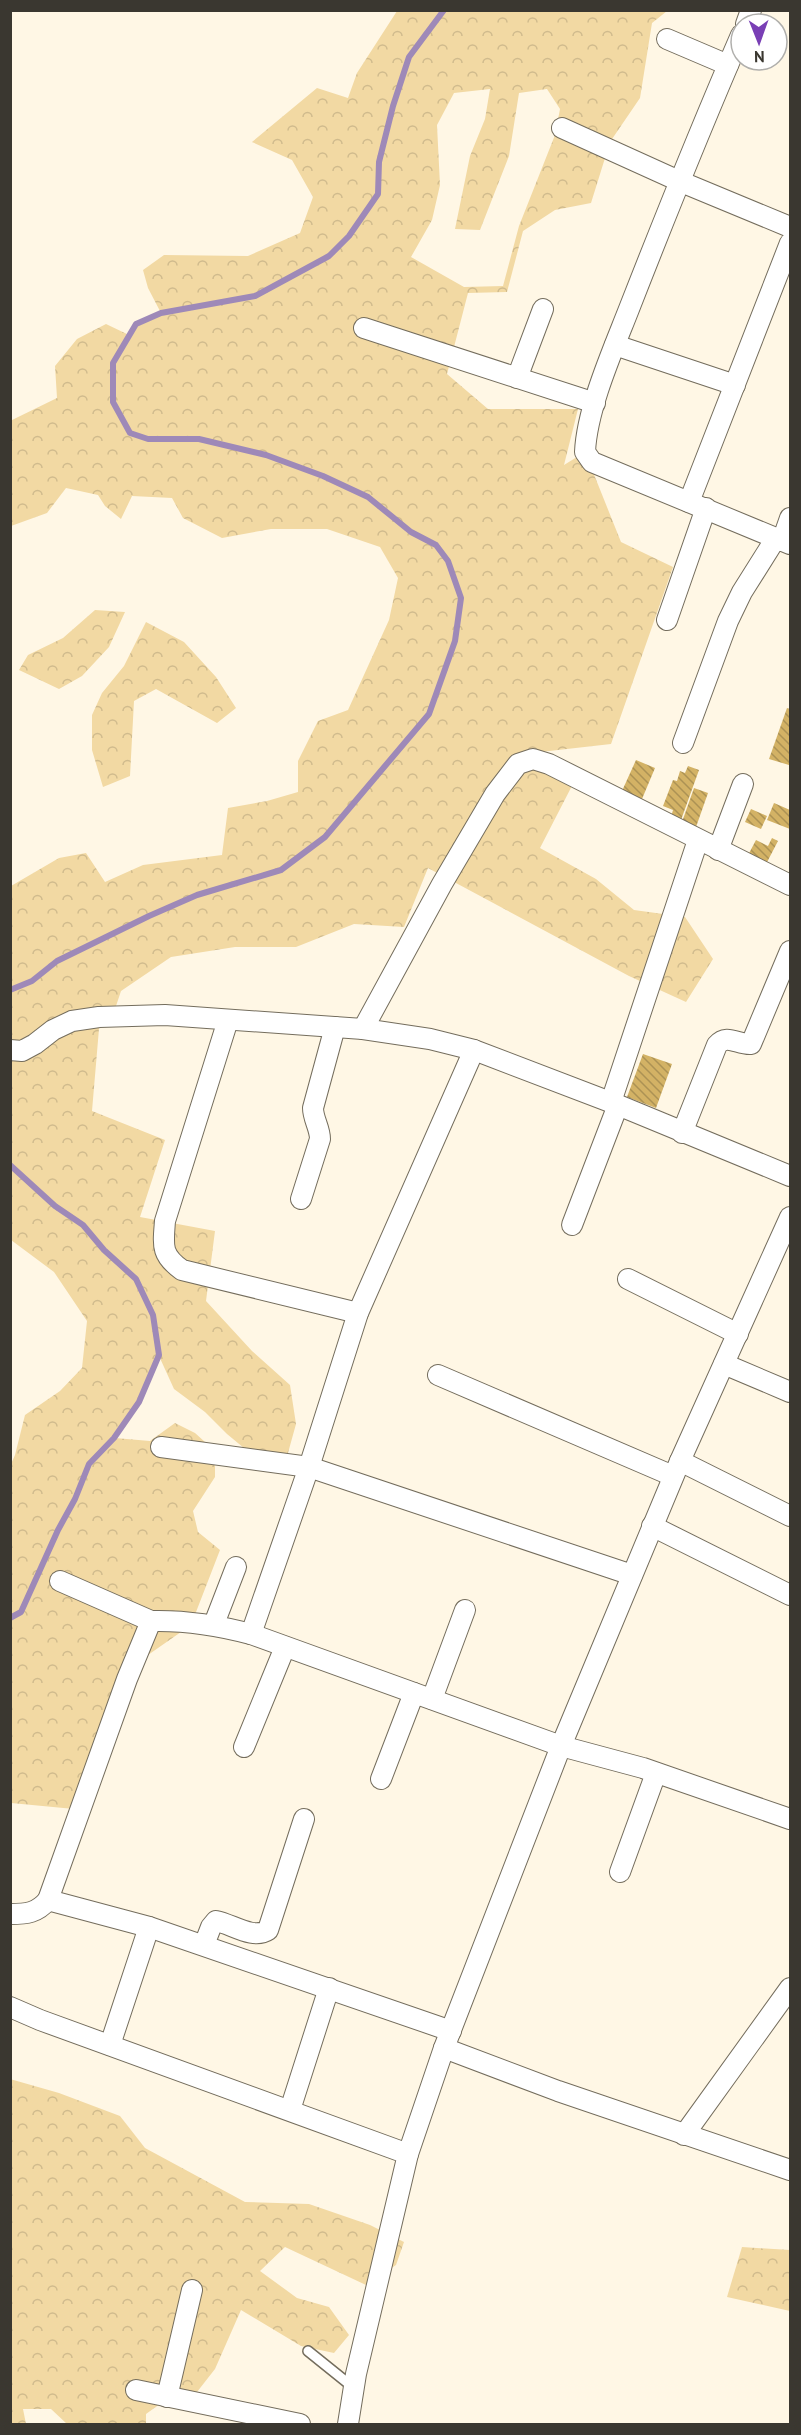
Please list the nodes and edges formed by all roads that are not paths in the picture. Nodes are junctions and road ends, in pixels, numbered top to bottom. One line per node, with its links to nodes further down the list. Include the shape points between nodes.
1 (667, 39): 2 (street)
2 (728, 65): 4 (street)
3 (562, 128): 4 (street)
4 (679, 181): 5 (street); 9 (street)
5 (790, 227)
6 (790, 243): 11 (street)
7 (543, 309): 10 (street)
8 (364, 328): 10 (street)
9 (615, 345): 11 (street); 12 (street)
10 (517, 378): 12 (street)
11 (735, 385): 13 (street)
12 (595, 403): 13 (street, via 585,444 592,462)
13 (698, 505): 15 (street); 16 (street)
14 (790, 518): 15 (street)
15 (783, 541): 17 (street, via 742,592)
16 (668, 620)
17 (683, 744)
18 (743, 784): 20 (street)
19 (698, 840): 20 (street); 25 (street, via 549,764 533,759 518,764 495,794 448,874); 28 (street)
20 (718, 850): 21 (street)
21 (790, 885)
22 (790, 951): 29 (street, via 751,1044 728,1039 717,1045)
23 (228, 1020): 24 (street); 26 (street, via 165,1015 99,1017 72,1021 22,1051); 35 (street, via 165,1221 163,1243 167,1259 182,1270)
24 (334, 1027): 25 (street); 31 (street, via 313,1108 320,1139)
25 (363, 1029): 27 (street)
26 (10, 1050)
27 (474, 1050): 28 (street); 35 (street)
28 (614, 1104): 29 (street); 33 (street)
29 (682, 1133): 30 (street)
30 (790, 1176)
31 (301, 1198)
32 (790, 1217): 36 (street)
33 (572, 1225)
34 (628, 1279): 36 (street)
35 (358, 1313): 41 (street)
36 (738, 1334): 37 (street)
37 (724, 1364): 39 (street); 42 (street)
38 (438, 1375): 42 (street)
39 (790, 1392)
40 (161, 1447): 41 (street)
41 (309, 1467): 46 (street); 52 (street)
42 (677, 1468): 43 (street); 44 (street)
43 (790, 1516)
44 (652, 1526): 46 (street); 48 (street)
45 (236, 1567): 51 (street)
46 (632, 1575): 55 (street)
47 (60, 1581): 50 (street)
48 (790, 1595)
49 (465, 1610): 54 (street)
50 (151, 1621): 51 (street); 62 (street)
51 (214, 1624): 52 (street)
52 (251, 1634): 53 (street)
53 (285, 1647): 54 (street); 56 (street)
54 (423, 1696): 55 (street); 58 (street)
55 (561, 1746): 57 (street); 69 (street)
56 (244, 1747)
57 (656, 1773): 60 (street); 61 (street)
58 (381, 1779)
59 (304, 1819): 65 (street, via 268,1930 254,1934 216,1922)
60 (790, 1819)
61 (620, 1872)
62 (48, 1900): 63 (street, via 40,1910); 64 (street)
63 (10, 1914)
64 (149, 1927): 65 (street); 70 (street)
65 (204, 1945): 66 (street)
66 (329, 1988): 69 (street); 71 (street)
67 (790, 1988): 72 (street)
68 (10, 2007): 70 (street)
69 (448, 2039): 72 (street, via 558,2091); 73 (street)
70 (110, 2045): 71 (street)
71 (290, 2110): 73 (street)
72 (684, 2135): 74 (street)
73 (408, 2154): 77 (street)
74 (790, 2170)
75 (192, 2290): 79 (street)
76 (308, 2351): 77 (lane)
77 (354, 2388): 81 (street)
78 (136, 2390): 79 (street)
79 (167, 2397): 80 (street)
80 (300, 2424)
81 (348, 2424)

